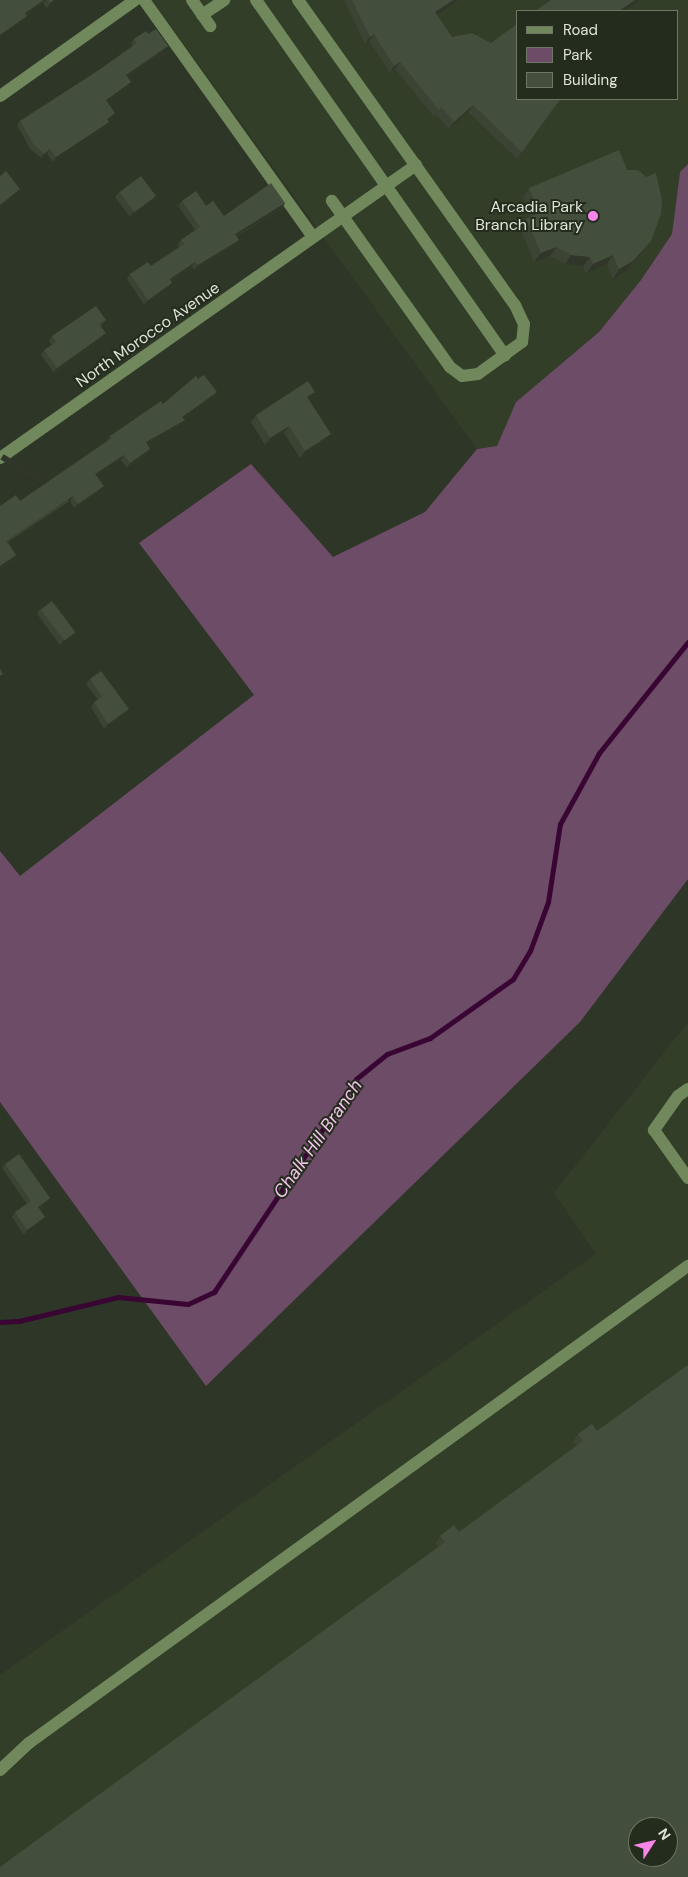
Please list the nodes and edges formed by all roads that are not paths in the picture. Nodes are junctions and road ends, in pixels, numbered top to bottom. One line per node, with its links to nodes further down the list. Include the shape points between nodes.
1 (135, 0): 9 (street)
2 (144, 0): 14 (street)
3 (192, 0): 7 (street)
4 (224, 0): 7 (street)
5 (256, 0): 11 (street)
6 (298, 0): 10 (street)
7 (202, 15): 8 (street)
8 (210, 26)
9 (0, 96)
10 (416, 165): 11 (street, North Morocco Avenue); 15 (street, via 515,305 524,324 522,342)
11 (386, 186): 13 (street, North Morocco Avenue); 15 (street)
12 (332, 200): 13 (street)
13 (343, 217): 14 (street, North Morocco Avenue); 15 (street, via 450,367 462,376 478,374)
14 (313, 237): 16 (street, North Morocco Avenue)
15 (505, 355)
16 (0, 458)
17 (688, 1089): 18 (street, via 678,1096 654,1130)
18 (688, 1178)
19 (688, 1266): 20 (street, via 29,1743)
20 (0, 1770)

